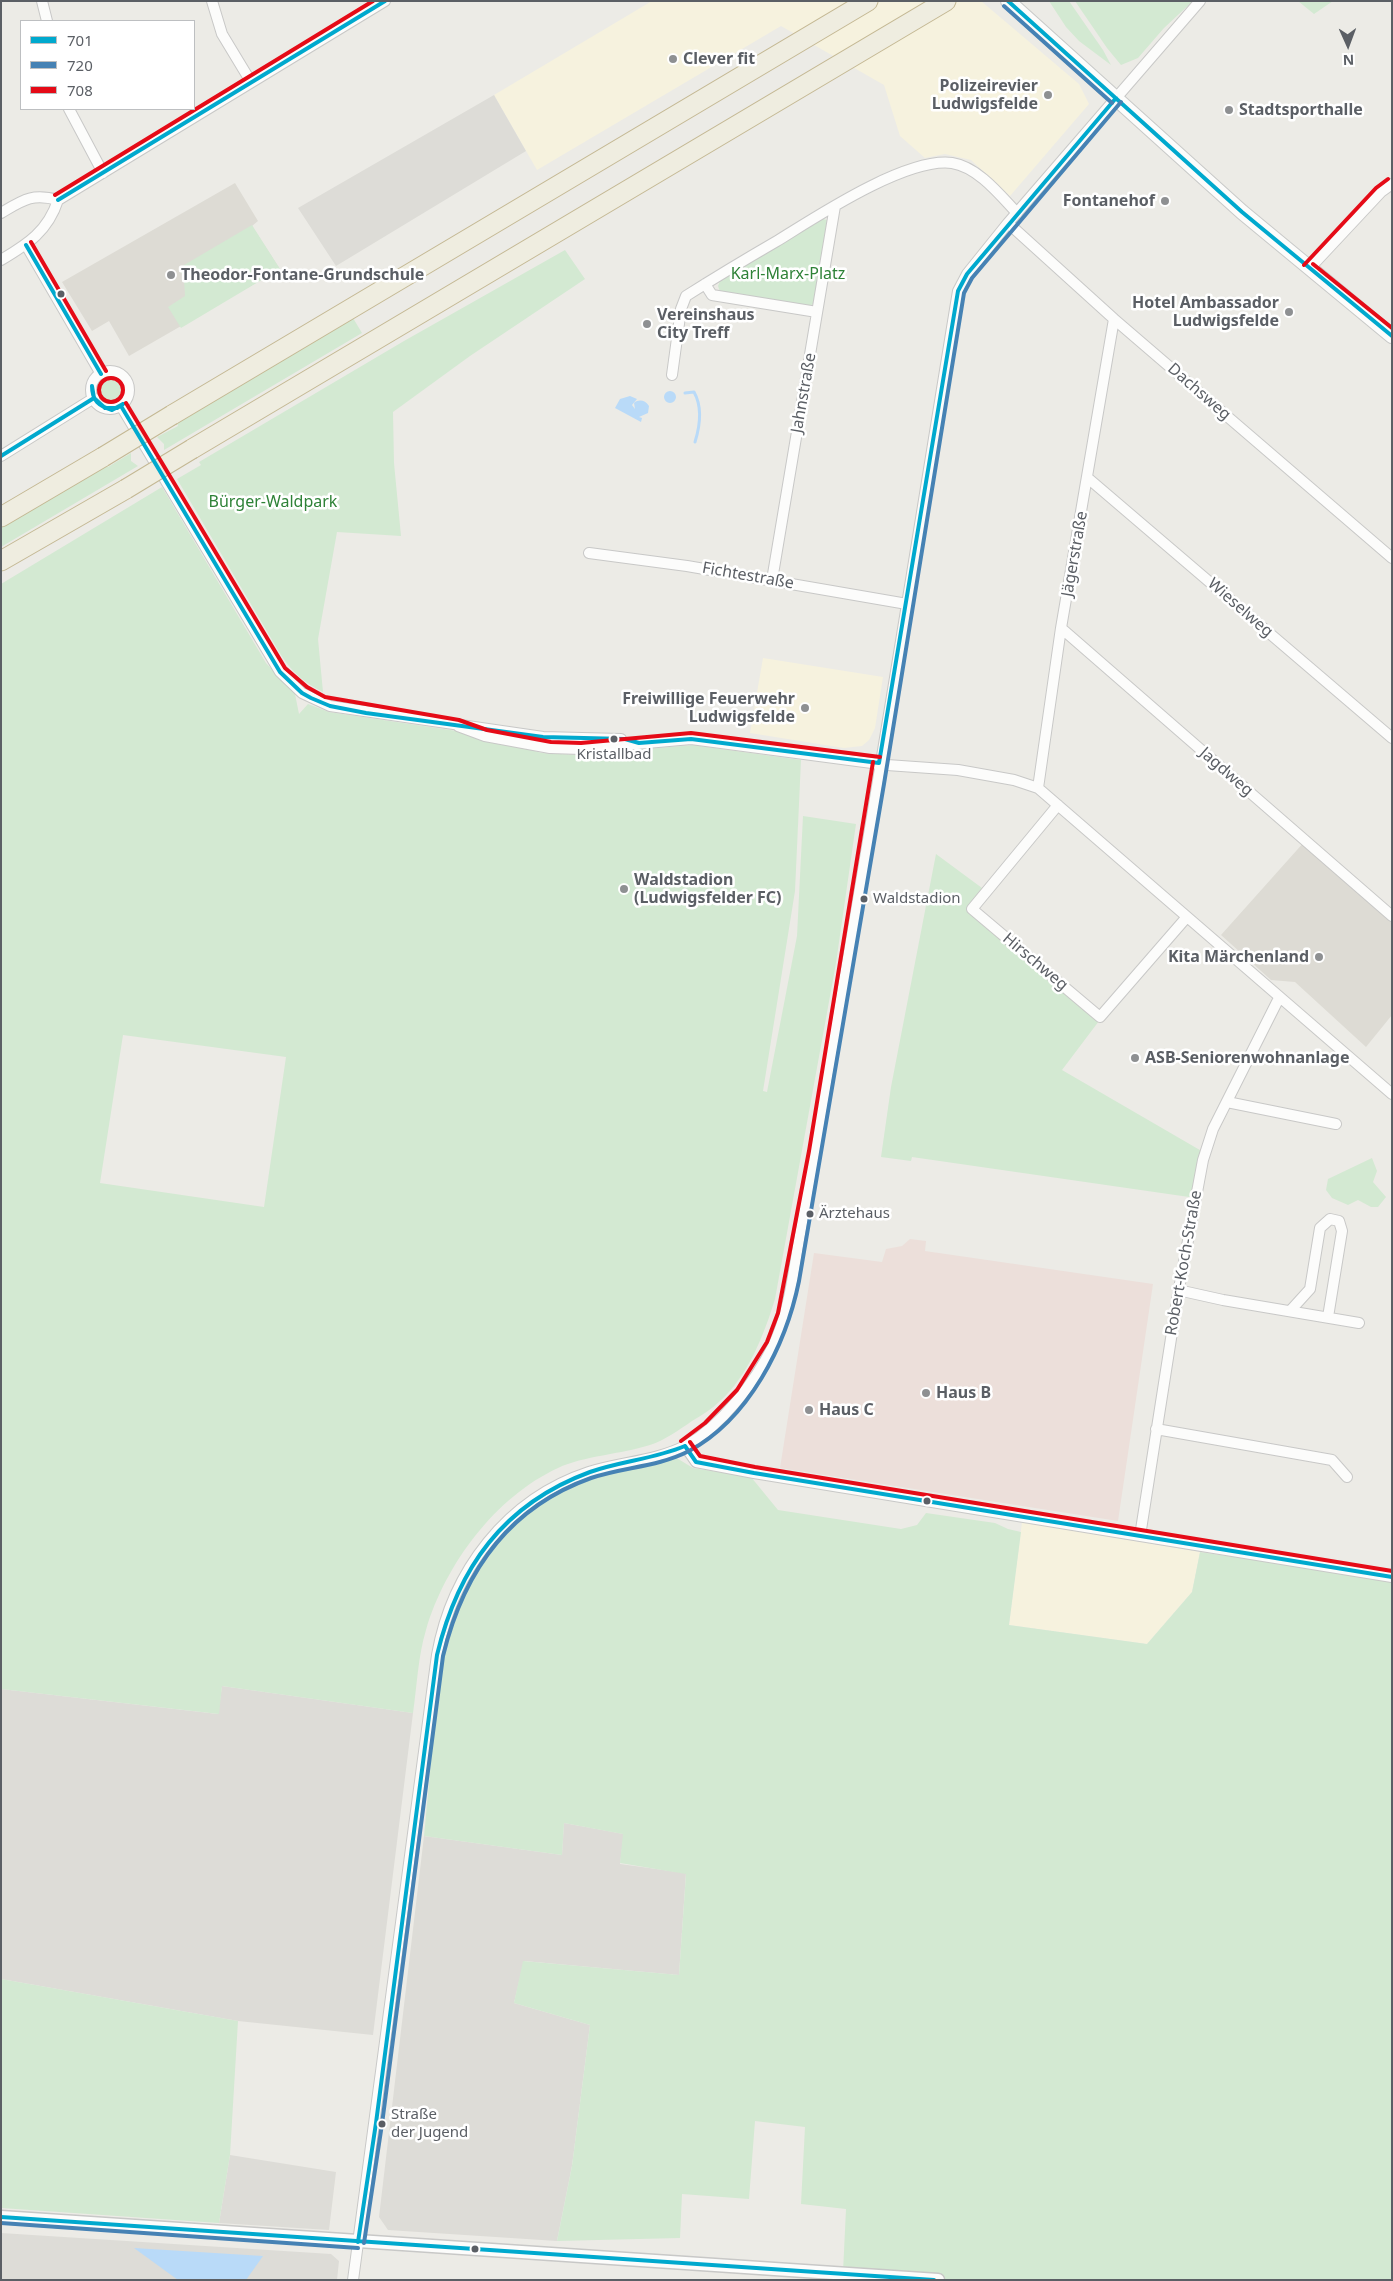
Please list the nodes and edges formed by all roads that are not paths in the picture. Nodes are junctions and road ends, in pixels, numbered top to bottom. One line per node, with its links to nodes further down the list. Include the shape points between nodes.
1 (42, 1): 8 (street)
2 (212, 1): 9 (street, via 222,34)
3 (385, 1): 9 (street)
4 (868, 1): 32 (highway, bridge)
5 (946, 1): 35 (highway, bridge)
6 (1008, 1): 10 (main road)
7 (1200, 1): 10 (street)
8 (47, 20)
9 (251, 82): 12 (street)
10 (1116, 98): 17 (street); 21 (main road)
11 (70, 110): 12 (street)
12 (103, 173): 14 (street)
13 (1392, 184): 21 (street)
14 (58, 200): 16 (street, via 26,198); 19 (street, via 47,225)
15 (835, 206): 17 (street, via 877,183 915,169 951,163 975,173); 22 (street); 23 (street, Jahnstraße)
16 (1, 213)
17 (1018, 213): 18 (street)
18 (1008, 223): 24 (street, Dachsweg); 37 (street, via 967,274 958,291)
19 (26, 245): 20 (street); 26 (street)
20 (1, 260)
21 (1309, 270): 25 (main road)
22 (705, 284): 23 (street, via 712,295); 27 (street, via 686,296 683,302)
23 (817, 312): 36 (street, Jahnstraße)
24 (1114, 319): 31 (street, Jägerstraße); 34 (street, Dachsweg)
25 (1392, 336)
26 (101, 374): 28 (street, via 92,386); 29 (street, via 115,372 127,381 128,396)
27 (672, 374)
28 (94, 398): 29 (street, via 105,408); 30 (street)
29 (121, 406): 40 (street, via 280,672 302,693 330,706 543,737 624,739 639,743 691,739)
30 (1, 456)
31 (1089, 479): 38 (street, Jägerstraße); 39 (street, Wieselweg)
32 (1, 517)
33 (589, 553): 36 (street, Fichtestraße)
34 (1392, 558)
35 (1, 561)
36 (772, 580): 37 (street, Fichtestraße)
37 (907, 604): 40 (street)
38 (1061, 628): 41 (street, Jägerstraße); 43 (street, Jagdweg)
39 (1392, 738)
40 (879, 763): 41 (street, via 958,770 1014,780); 54 (street, via 784,1316 773,1345 742,1394 709,1428)
41 (1038, 788): 42 (street)
42 (1058, 805): 44 (street); 44 (street, Hirschweg, via 972,909 1100,1017)
43 (1392, 916)
44 (1186, 918): 45 (street)
45 (1279, 998): 46 (street); 47 (street, Robert-Koch-Straße)
46 (1392, 1094)
47 (1227, 1102): 48 (street); 49 (street, Robert-Koch-Straße, via 1213,1129 1203,1160)
48 (1336, 1124)
49 (1178, 1290): 50 (street); 53 (street, Robert-Koch-Straße)
50 (1290, 1311): 51 (street); 51 (street, via 1310,1289 1320,1228 1330,1219 1339,1221 1342,1231)
51 (1328, 1317): 52 (street)
52 (1359, 1323)
53 (1156, 1429): 55 (street, via 1332,1460); 56 (street, Robert-Koch-Straße)
54 (685, 1446): 56 (street, via 696,1462 706,1464); 59 (street, via 670,1453 591,1471 540,1496 488,1541 454,1594 437,1655)
55 (1347, 1477)
56 (1140, 1536): 57 (street)
57 (1392, 1577)
58 (1, 2217): 59 (street)
59 (358, 2242): 60 (street); 61 (street)
60 (353, 2280)
61 (938, 2280)

